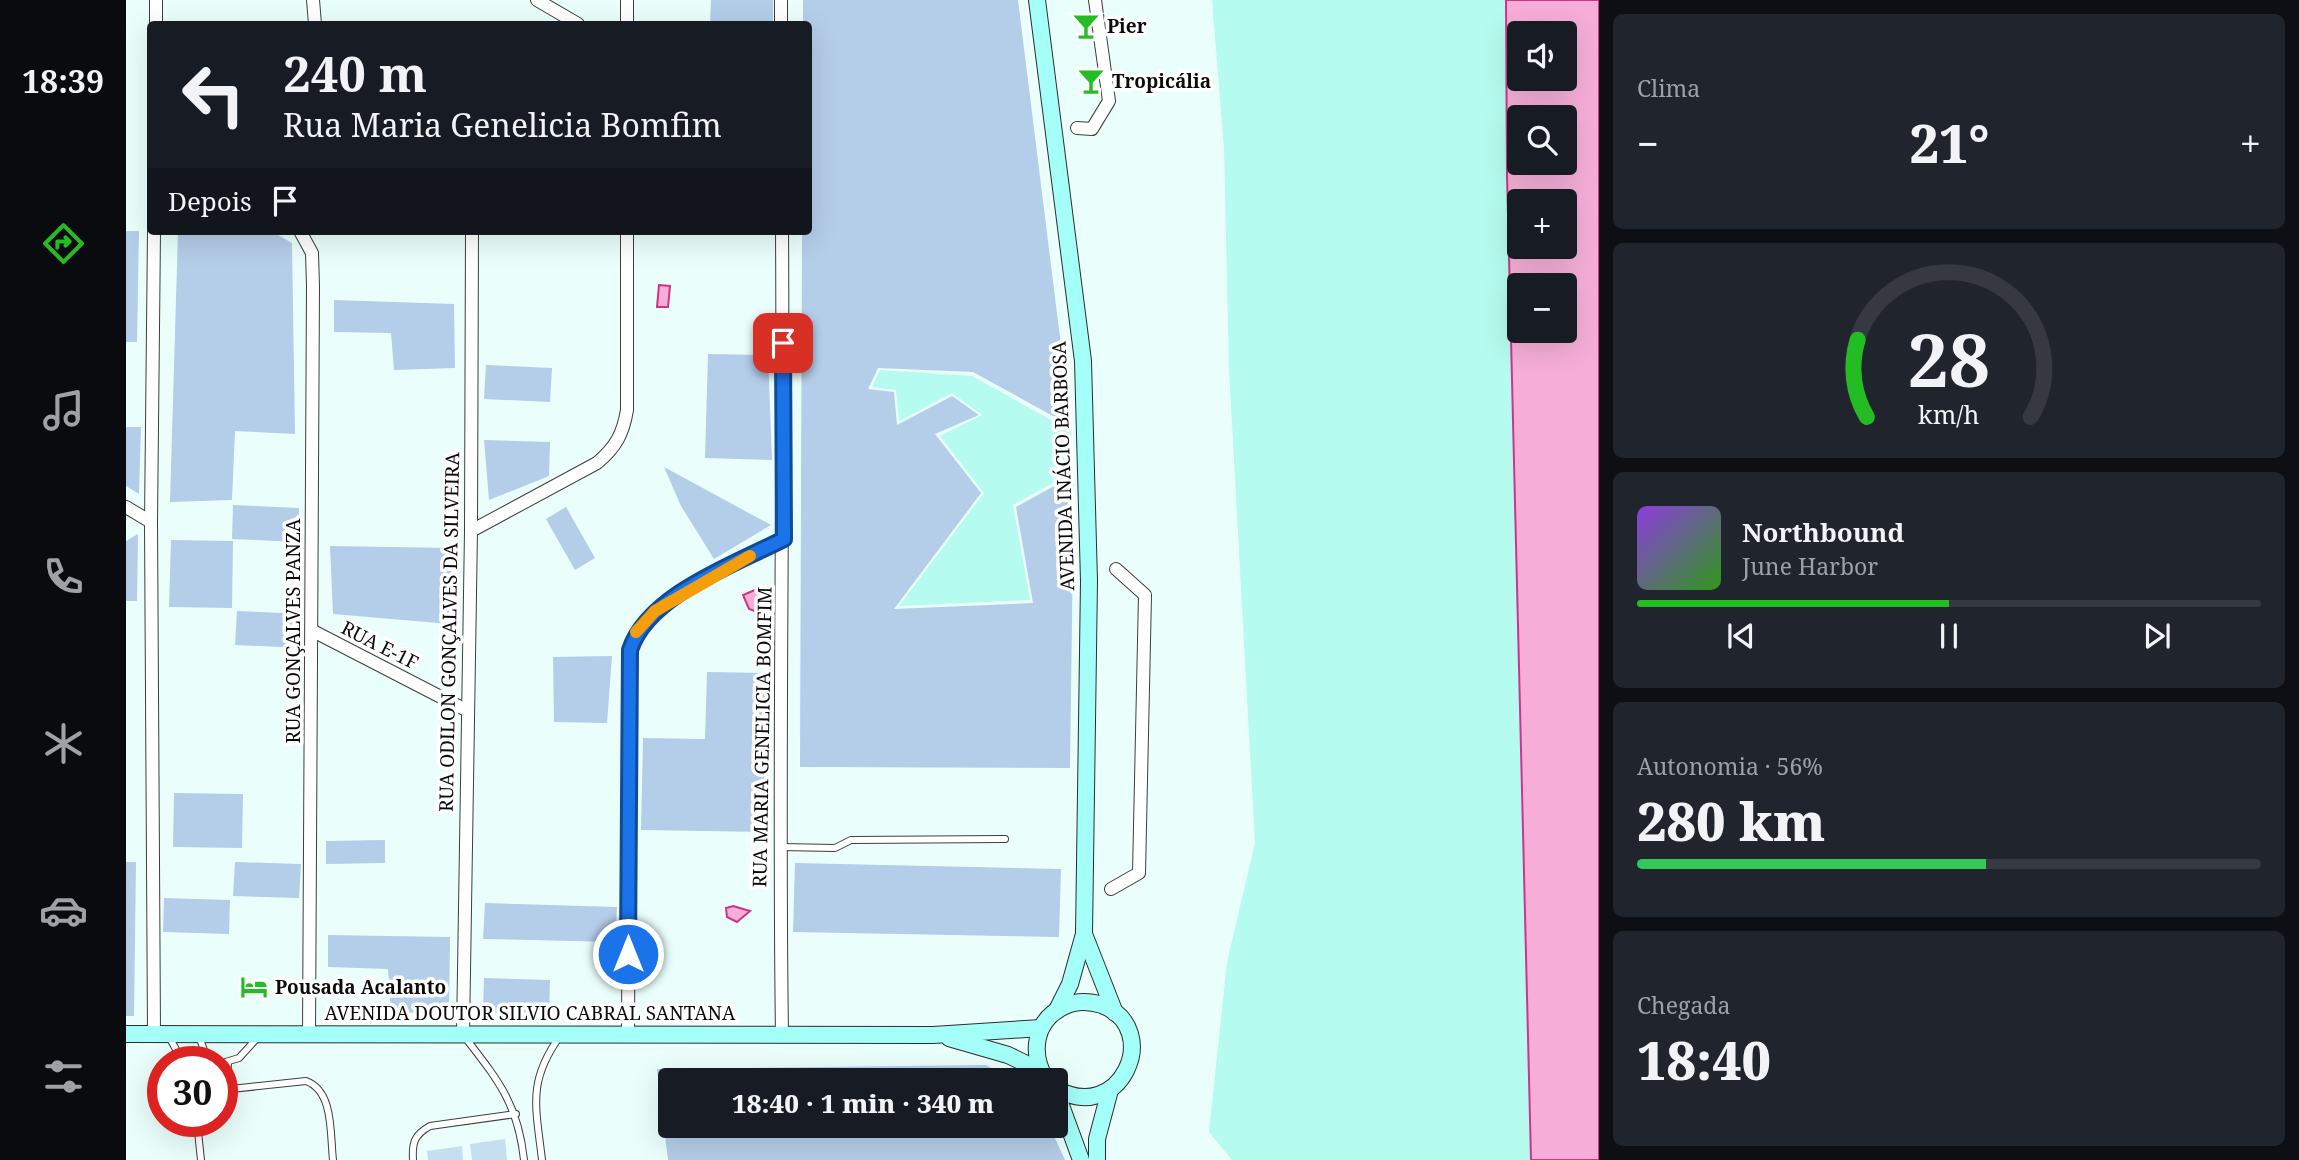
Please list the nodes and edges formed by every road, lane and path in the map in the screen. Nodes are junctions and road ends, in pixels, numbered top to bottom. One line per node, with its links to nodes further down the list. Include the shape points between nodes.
1 (156, 0): 8 (street)
2 (313, 0): 9 (street)
3 (537, 0): 10 (street)
4 (627, 0): 11 (street)
5 (781, 0): 12 (street)
6 (1037, 0): 29 (main road, AVENIDA INÁCIO BARBOSA, via 1083,361 1089,581)
7 (1095, 0): 13 (street, via 1109,101 1092,129)
8 (156, 21)
9 (315, 21)
10 (573, 21)
11 (627, 21)
12 (781, 21)
13 (1077, 128)
14 (154, 235): 20 (street)
15 (302, 235): 24 (street, RUA GONÇALVES PANZA, via 312,253)
16 (472, 235): 21 (street, RUA ODILON GONÇALVES DA SILVEIRA)
17 (628, 235): 21 (street, via 623,432 597,463)
18 (782, 235): 22 (street, RUA MARIA GENELICIA BOMFIM)
19 (126, 507): 20 (street)
20 (150, 522): 37 (street)
21 (471, 531): 25 (street, RUA ODILON GONÇALVES DA SILVEIRA)
22 (784, 539): 27 (street, RUA MARIA GENELICIA BOMFIM); 35 (street, via 655,611 636,631 630,650)
23 (1116, 569): 28 (street, via 1145,595 1139,873)
24 (313, 632): 25 (street, RUA E-1F); 38 (street, RUA GONÇALVES PANZA)
25 (468, 711): 39 (street, RUA ODILON GONÇALVES DA SILVEIRA)
26 (1005, 839): 27 (lane, via 851,840 835,848)
27 (779, 847): 41 (street, RUA MARIA GENELICIA BOMFIM)
28 (1111, 889)
29 (1084, 934): 30 (main road, AVENIDA INÁCIO BARBOSA, via 1070,984); 31 (main road, AVENIDA INÁCIO BARBOSA)
30 (1057, 1010): 31 (main road, via 1093,1002); 32 (main road, AVENIDA INÁCIO BARBOSA)
31 (1116, 1013): 49 (main road, AVENIDA INÁCIO BARBOSA, via 1132,1046 1127,1071)
32 (1041, 1028): 42 (main road, AVENIDA DOUTOR SILVIO CABRAL SANTANA); 47 (main road, via 1036,1049)
33 (198, 1033): 34 (main road, AVENIDA DOUTOR SILVIO CABRAL SANTANA); 37 (main road, AVENIDA DOUTOR SILVIO CABRAL SANTANA); 44 (lane)
34 (261, 1033): 38 (main road, AVENIDA DOUTOR SILVIO CABRAL SANTANA); 45 (lane, via 253,1046)
35 (628, 1033): 40 (main road, AVENIDA DOUTOR SILVIO CABRAL SANTANA); 41 (main road, AVENIDA DOUTOR SILVIO CABRAL SANTANA)
36 (126, 1034): 37 (main road, AVENIDA DOUTOR SILVIO CABRAL SANTANA)
37 (160, 1034): 43 (lane)
38 (309, 1034): 39 (main road, AVENIDA DOUTOR SILVIO CABRAL SANTANA)
39 (463, 1034): 40 (main road, AVENIDA DOUTOR SILVIO CABRAL SANTANA); 51 (lane, via 500,1081)
40 (561, 1034): 58 (lane, via 544,1059 536,1084)
41 (782, 1034): 42 (main road, AVENIDA DOUTOR SILVIO CABRAL SANTANA)
42 (933, 1035): 46 (main road, AVENIDA DOUTOR SILVIO CABRAL SANTANA, via 970,1042)
43 (170, 1046)
44 (203, 1046)
45 (238, 1055)
46 (1028, 1068)
47 (1042, 1068)
48 (238, 1088): 55 (lane, via 313,1083 325,1098)
49 (1111, 1090): 50 (main road, via 1088,1098); 60 (main road, via 1097,1139)
50 (1068, 1095)
51 (516, 1114): 56 (lane, via 430,1126 418,1133 412,1144); 57 (lane)
52 (1068, 1124): 59 (main road)
53 (199, 1137): 54 (lane)
54 (201, 1160)
55 (333, 1160)
56 (413, 1160)
57 (524, 1160)
58 (542, 1160)
59 (1081, 1160)
60 (1097, 1160)

